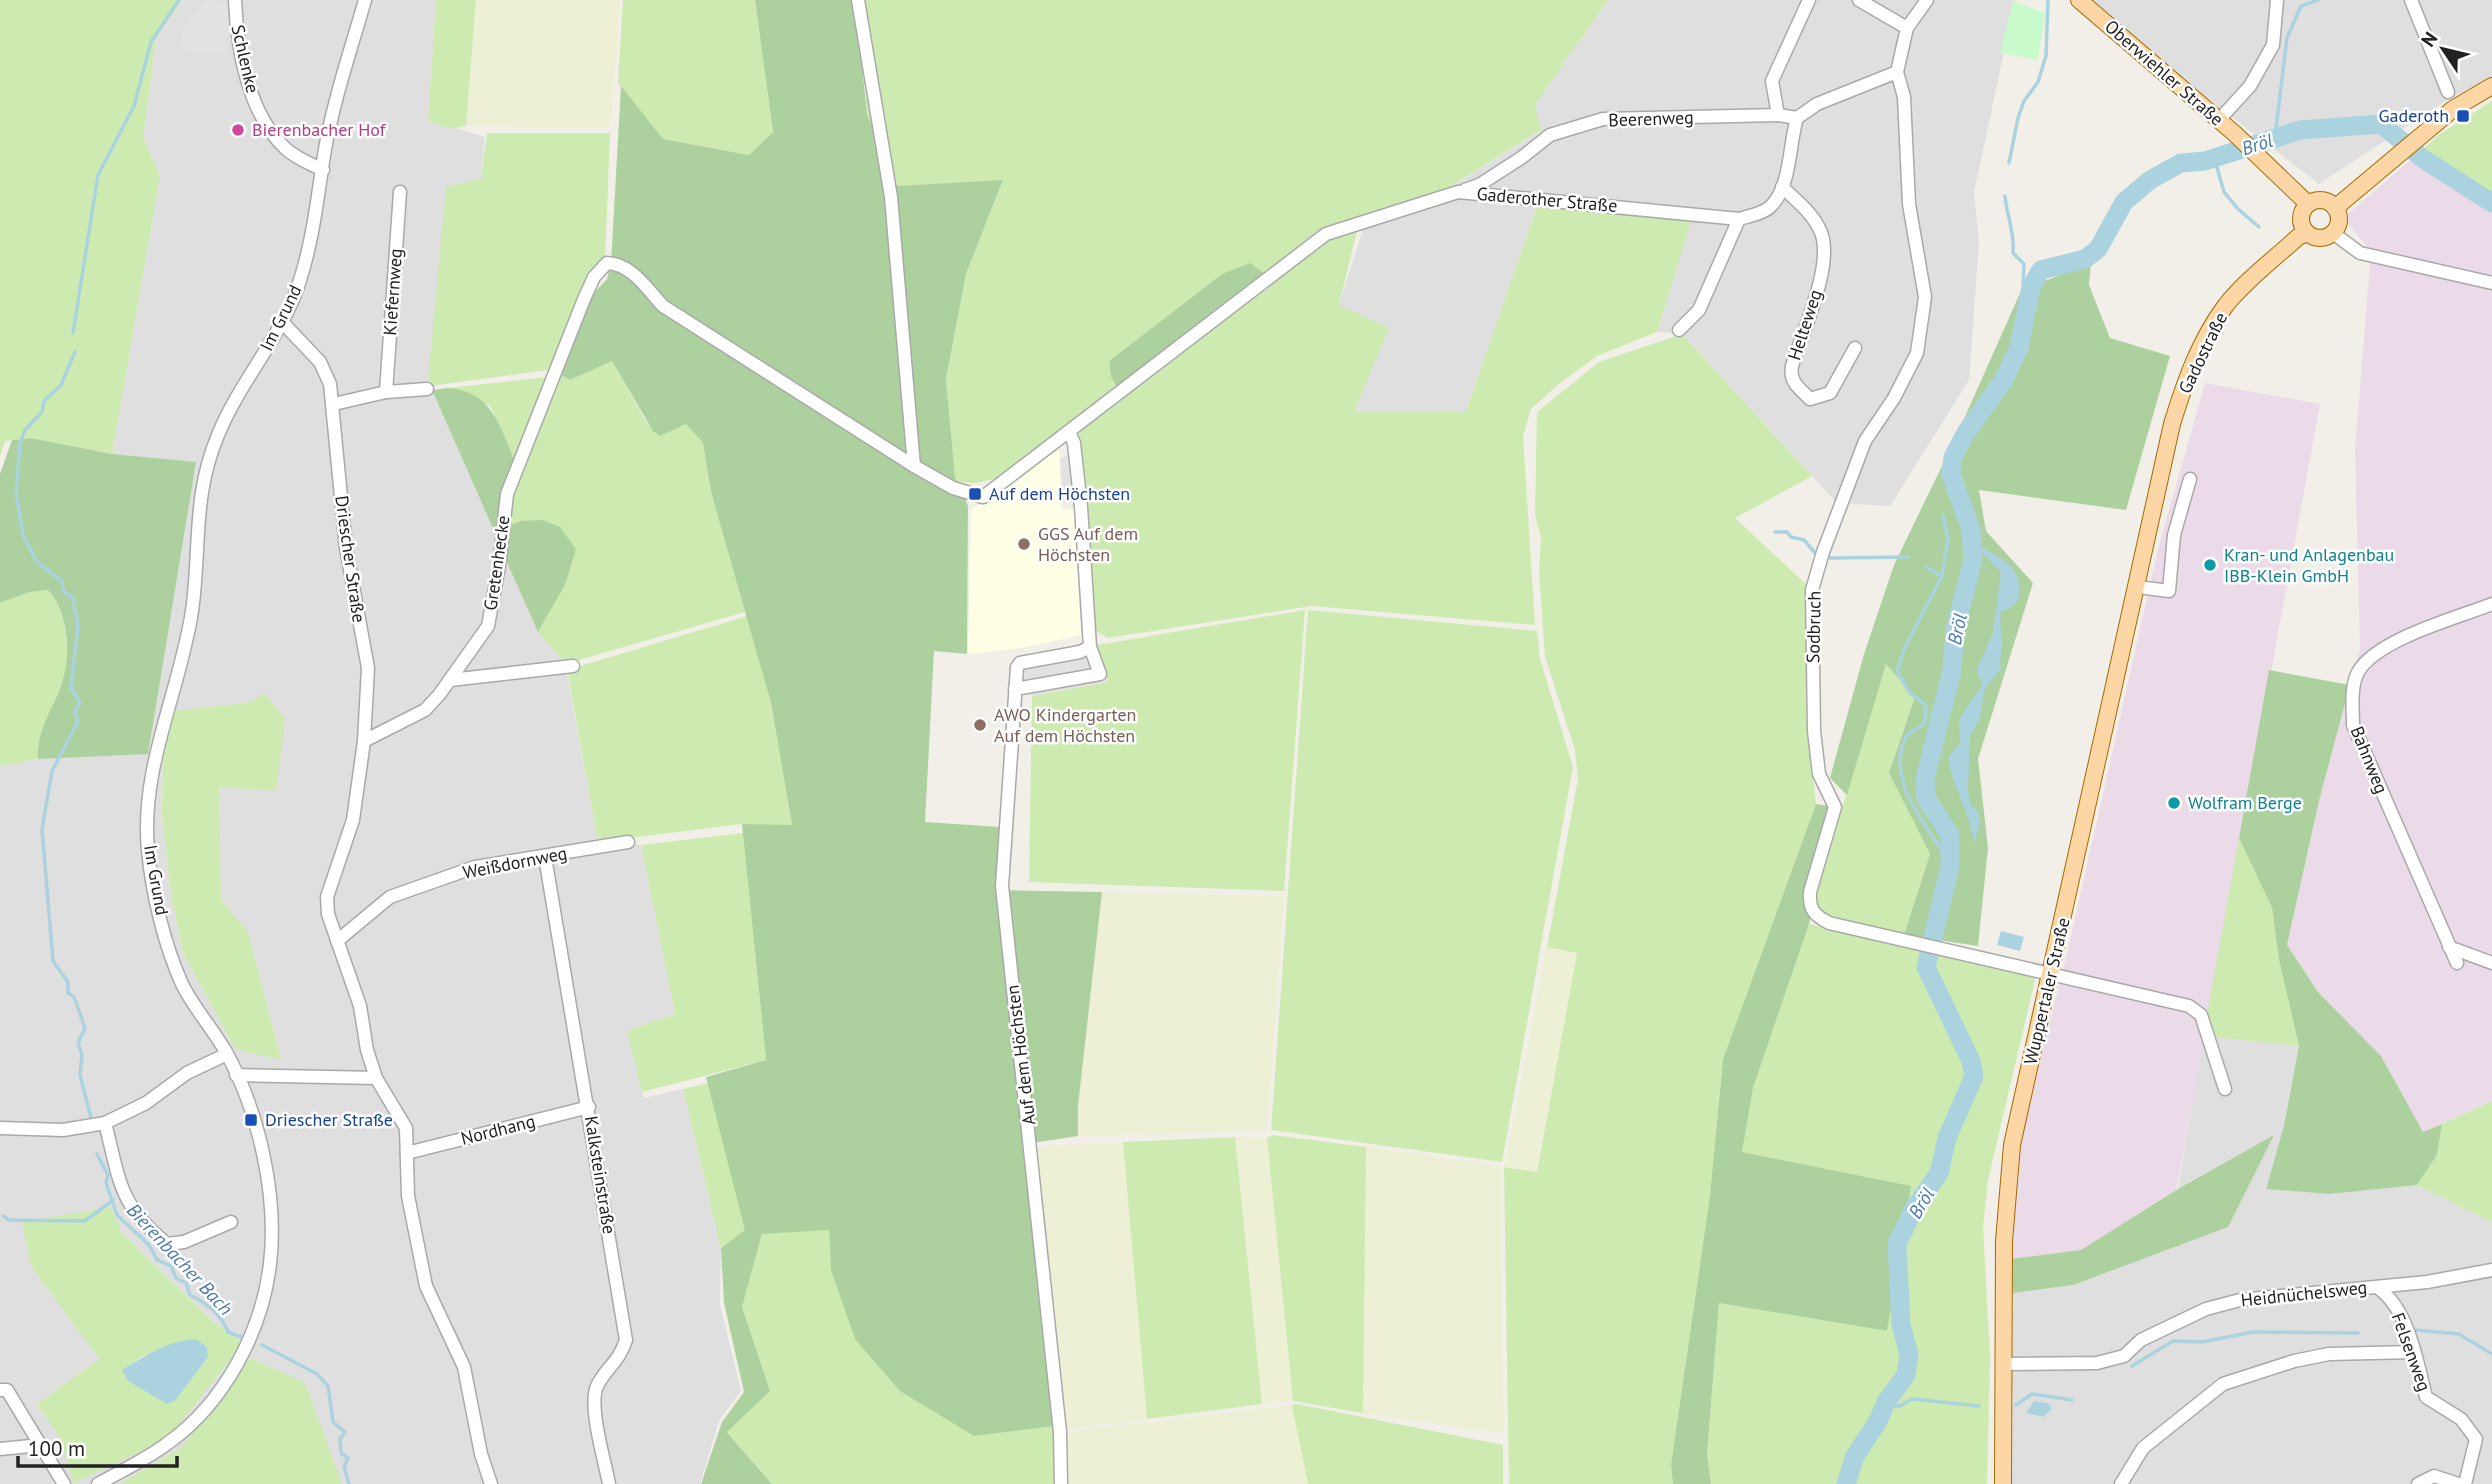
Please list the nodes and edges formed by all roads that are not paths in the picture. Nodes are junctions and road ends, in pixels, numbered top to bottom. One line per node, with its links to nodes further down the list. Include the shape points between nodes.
1 (235, 0): 17 (street, Schlenke, via 236,25 253,96 267,128 287,150)
2 (365, 0): 17 (street, Im Grund)
3 (858, 0): 34 (street, via 891,197)
4 (1809, 0): 14 (street, via 1772,81)
5 (1859, 0): 10 (street)
6 (1927, 0): 10 (street)
7 (2079, 0): 16 (main road, Oberwiehler Straße)
8 (2277, 0): 16 (street, via 2273,45 2250,86)
9 (2411, 0): 13 (street)
10 (1907, 28): 11 (street)
11 (1897, 72): 15 (street, via 1818,104); 50 (street, Sodbruch, via 1904,97 1909,204 1925,297 1922,335 1894,398 1865,441 1812,590 1815,742 1819,774 1835,807 1809,905 1815,916 1829,923)
12 (2492, 86): 22 (main road, via 2454,109)
13 (2448, 92)
14 (1778, 115): 15 (street, Beerenweg); 20 (street, Beerenweg, via 1603,119 1550,135 1479,185)
15 (1797, 118): 18 (street)
16 (2219, 120): 21 (main road, Oberwiehler Straße)
17 (323, 170): 27 (street, Im Grund, via 301,279)
18 (1782, 187): 23 (street, Gaderother Straße, via 1770,207); 29 (street, Helteweg, via 1820,229 1825,248 1790,374 1794,383 1811,399 1829,393)
19 (400, 192): 31 (street, Kiefernweg)
20 (1458, 192): 23 (street, Gaderother Straße); 33 (street, Gaderother Straße, via 1326,234)
21 (2308, 204): 22 (main road, via 2320,200); 24 (main road, via 2301,218)
22 (2335, 208): 25 (main road, via 2339,218)
23 (1740, 219): 28 (street, via 1699,310)
24 (2307, 233): 25 (main road, via 2317,238); 36 (main road, Gadostraße, via 2241,289 2211,327 2172,424)
25 (2333, 233): 26 (street, via 2360,253)
26 (2492, 283)
27 (283, 323): 32 (street, Driescher Straße, via 320,362); 51 (street, Im Grund, via 220,429 203,472 191,613 155,752 150,802 147,847 171,952 183,986)
28 (1679, 330)
29 (1855, 348)
30 (426, 389): 31 (street)
31 (386, 392): 32 (street)
32 (334, 404): 43 (street, Driescher Straße, via 346,548 368,668)
33 (1069, 432): 34 (street, Gaderother Straße, via 983,497 953,488); 39 (street, via 1081,507)
34 (914, 466): 41 (street, Gretenhecke, via 663,306 617,263 607,263 594,277 507,494 488,626)
35 (2190, 479): 37 (street, via 2174,535 2169,591)
36 (2156, 506): 37 (main road, Wuppertaler Straße)
37 (2138, 587): 50 (main road, Wuppertaler Straße)
38 (2492, 604): 47 (street, Bahnweg, via 2371,656 2358,673 2352,693 2353,725)
39 (1090, 647): 42 (street, Auf dem Höchsten, via 1020,663); 42 (street, via 1100,674)
40 (573, 666): 41 (street)
41 (450, 680): 43 (street, Gretenhecke, via 425,710)
42 (1016, 689): 71 (street, Auf dem Höchsten, via 1002,886 1059,1418)
43 (364, 741): 46 (street, Driescher Straße, via 353,820 327,897)
44 (628, 842): 45 (street, Weißdornweg)
45 (545, 857): 46 (street, Weißdornweg, via 475,867 390,897); 55 (street, Kalksteinstraße)
46 (337, 942): 53 (street, Driescher Straße, via 360,1006)
47 (2449, 947): 48 (street, Bahnweg); 49 (street)
48 (2457, 963)
49 (2492, 963)
50 (2051, 974): 54 (street, Sodbruch, via 2189,1006 2201,1015); 63 (main road, Wuppertaler Straße, via 2006,1191)
51 (227, 1054): 52 (street, Im Grund); 56 (street)
52 (236, 1075): 53 (street); 68 (street, Im Grund, via 269,1178 271,1263 256,1328 233,1373 170,1443)
53 (376, 1077): 58 (street, Driescher Straße, via 406,1128)
54 (2225, 1090)
55 (589, 1107): 58 (street, Nordhang); 70 (street, Kalksteinstraße, via 626,1340 620,1358 596,1388 595,1409)
56 (104, 1123): 57 (street, via 63,1130); 59 (street, via 124,1197 136,1217 167,1244 184,1242)
57 (0, 1128)
58 (407, 1153): 69 (street, Driescher Straße, via 408,1196 426,1286 464,1367)
59 (231, 1222)
60 (2492, 1270): 61 (street, Heidnüchelsweg)
61 (2377, 1287): 62 (street, Felsenweg, via 2390,1296); 63 (street, Heidnüchelsweg, via 2240,1300 2206,1309 2141,1340 2124,1356 2097,1363)
62 (2414, 1352): 73 (street, via 2329,1354 2294,1360 2223,1384 2143,1448); 76 (street, Felsenweg, via 2426,1397 2461,1419 2476,1439)
63 (2005, 1364): 72 (main road, Wuppertaler Straße)
64 (0, 1390): 65 (street, via 7,1390)
65 (40, 1445): 66 (street); 67 (street)
66 (0, 1449)
67 (64, 1484)
68 (98, 1484)
69 (491, 1484)
70 (609, 1484)
71 (1061, 1484)
72 (2003, 1484)
73 (2120, 1484)
74 (2418, 1484): 75 (street, via 2434,1476)
75 (2458, 1484)
76 (2465, 1484)

